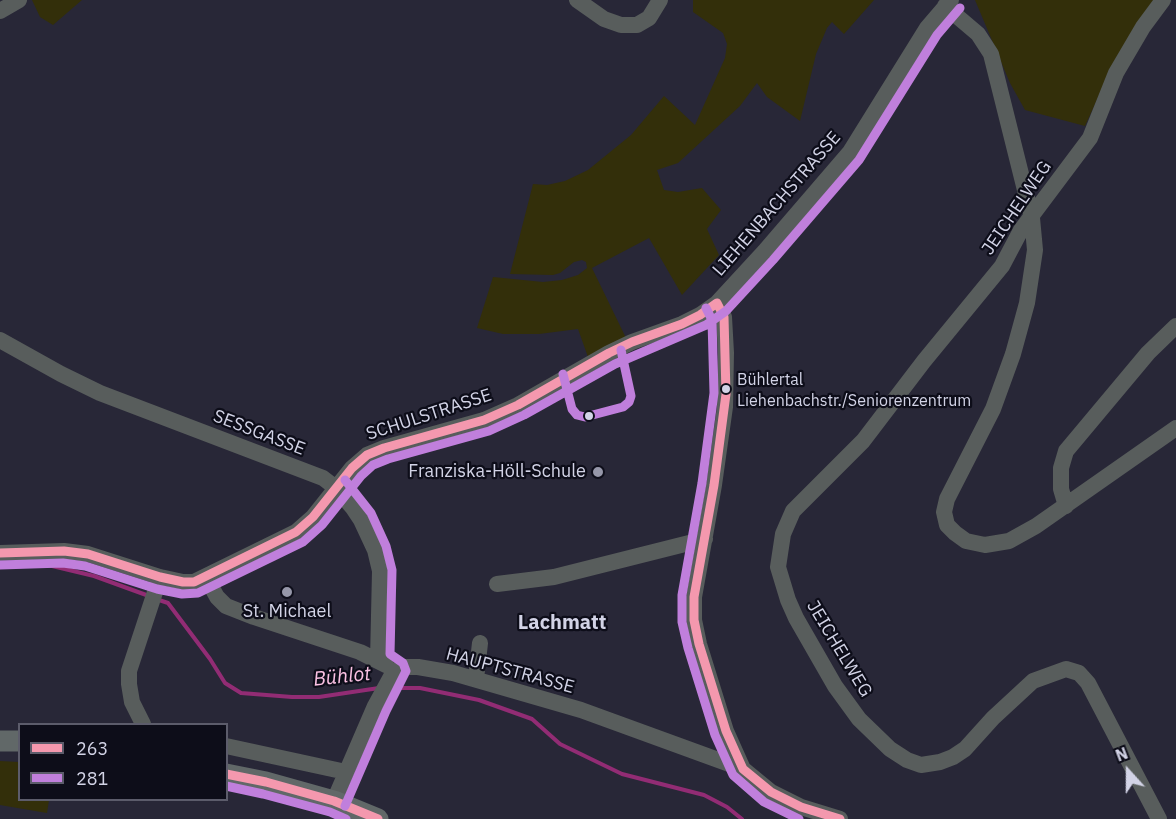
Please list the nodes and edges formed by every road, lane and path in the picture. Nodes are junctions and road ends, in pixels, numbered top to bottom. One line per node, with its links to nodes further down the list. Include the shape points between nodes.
1 (19, 0): 6 (street)
2 (578, 0): 3 (street, via 604,19 621,25 637,25 649,18)
3 (660, 0)
4 (1163, 0): 7 (street, JEICHELWEG, via 1116,73 1090,138)
5 (948, 3): 7 (street, via 991,54); 8 (street, LIEHENBACHSTRASSE, via 927,28 850,152)
6 (0, 11)
7 (1032, 218): 13 (street, via 1035,250 1027,303 1012,354 993,409 944,512 947,525 955,533 966,541 985,545 1009,541); 33 (street, JEICHELWEG, via 1002,266 886,413 794,511 783,534 778,567 796,618 835,686 859,719 890,749 921,765 953,757 1033,681 1066,669 1079,673 1088,683)
8 (717, 303): 12 (street, SCHULSTRASSE, via 682,324 593,361 484,420 367,455); 14 (street, LIEHENBACHSTRASSE, via 724,317 725,400)
9 (1176, 326): 13 (street, via 1148,353 1066,451 1061,468)
10 (0, 340): 12 (street, SESSGASSE, via 100,393 323,478)
11 (1176, 428): 13 (street)
12 (336, 488): 16 (street, SCHULSTRASSE, via 296,532); 20 (street, SESSGASSE, via 361,520 375,550 380,571)
13 (1066, 506)
14 (705, 539): 18 (street, via 554,577); 27 (street, LIEHENBACHSTRASSE, via 694,597 694,620 726,731)
15 (0, 553): 17 (street, via 88,554)
16 (206, 577): 17 (street, via 194,582); 20 (street, via 226,606)
17 (158, 582): 23 (street, via 129,677 132,702)
18 (497, 584)
19 (480, 642): 22 (street)
20 (378, 660): 21 (street)
21 (391, 675): 22 (street, HAUPTSTRASSE, via 404,667 418,667); 28 (street)
22 (476, 680): 27 (street, HAUPTSTRASSE, via 580,710)
23 (142, 723)
24 (0, 741): 25 (main road)
25 (18, 741)
26 (228, 746): 28 (street)
27 (742, 769): 32 (street, HAUPTSTRASSE, via 771,792 801,807)
28 (346, 772): 30 (street)
29 (228, 774): 30 (main road)
30 (334, 801): 31 (main road)
31 (378, 819)
32 (840, 819)
33 (1159, 819)

